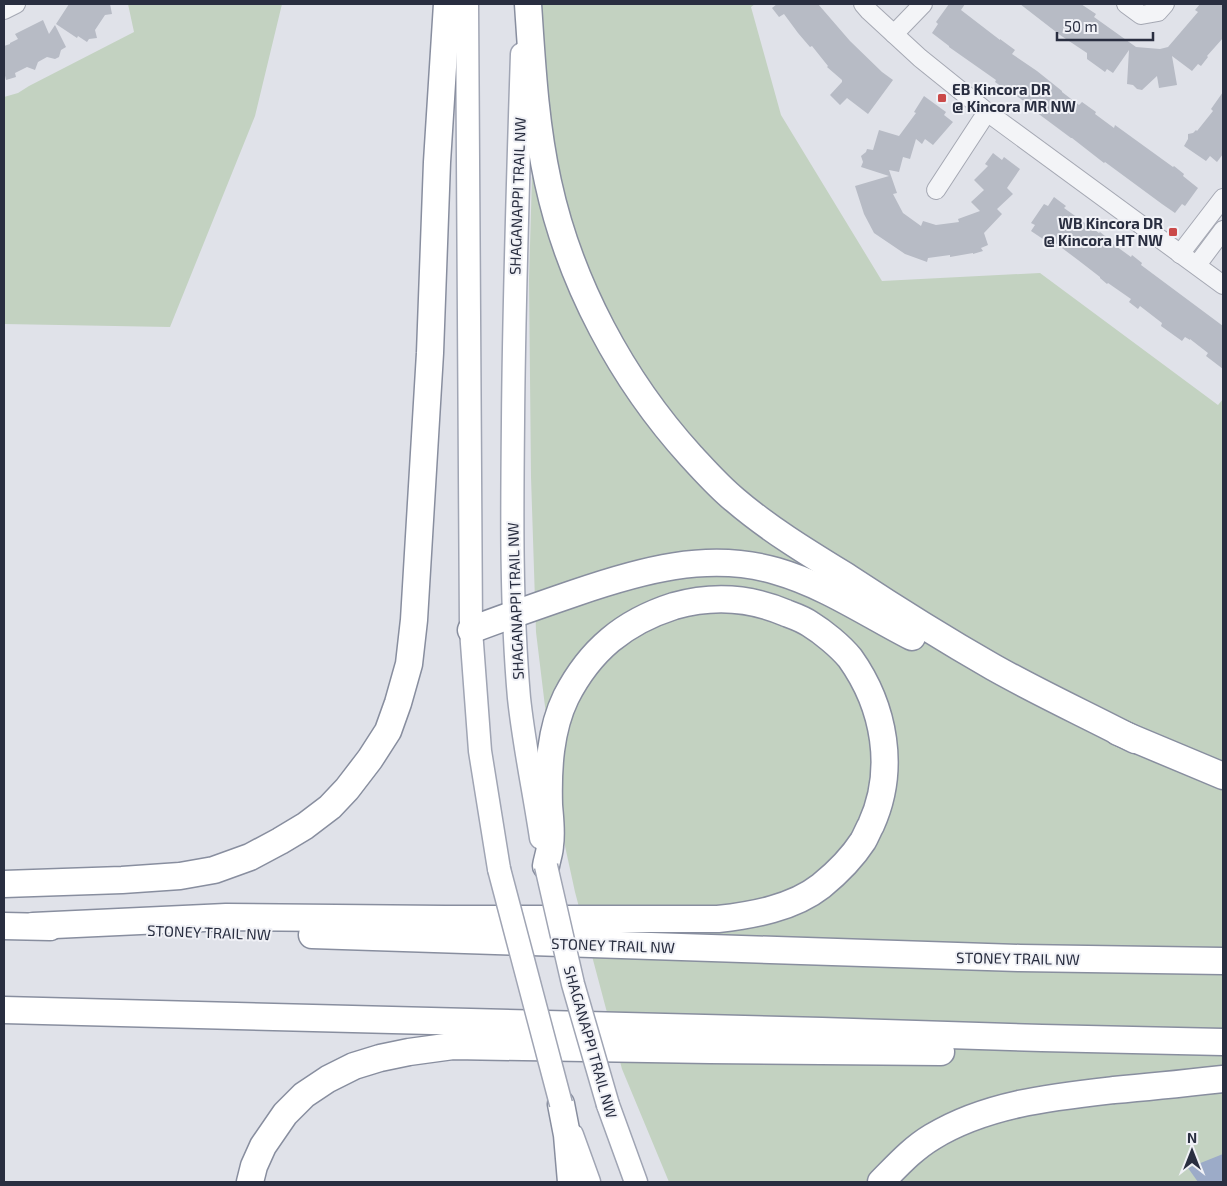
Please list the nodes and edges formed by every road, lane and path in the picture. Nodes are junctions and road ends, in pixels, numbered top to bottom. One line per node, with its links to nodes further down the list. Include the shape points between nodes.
1 (16, 4): 10 (street)
2 (447, 4): 24 (highway, via 414,620 409,664 388,731 370,759 330,807 305,826 250,857 214,870 180,876)
3 (467, 4): 20 (main road)
4 (523, 4): 19 (main road, SHAGANAPPI TRAIL NW, via 514,334)
5 (528, 4): 21 (highway, via 538,132 564,241 605,335 670,433 733,499 768,527 995,668)
6 (863, 4): 11 (street)
7 (923, 4): 11 (street)
8 (1126, 4): 9 (street, via 1141,15 1158,12)
9 (1165, 4)
10 (4, 10)
11 (894, 34): 12 (street)
12 (987, 112): 13 (street); 16 (street)
13 (936, 190)
14 (1223, 198): 16 (street)
15 (1223, 230): 17 (street)
16 (1180, 254): 17 (street)
17 (1197, 265): 18 (street)
18 (1223, 285)
19 (513, 614): 20 (highway); 21 (highway, via 660,568 712,562 756,566 824,589 1001,683); 23 (main road, SHAGANAPPI TRAIL NW, via 519,699)
20 (471, 630): 32 (main road, bridge, via 480,751 499,870)
21 (1134, 740): 22 (highway)
22 (1223, 776)
23 (546, 866): 26 (highway, via 551,844 549,766 558,717 586,664 614,636 632,624 658,611 703,599 757,603 808,622 848,656 862,676 875,703 885,752 882,791 876,812 864,840 844,865 820,887 796,901 770,910 718,919 226,917); 36 (main road, SHAGANAPPI TRAIL NW, bridge, via 573,984 608,1105)
24 (4, 884)
25 (4, 926): 26 (highway, STONEY TRAIL NW)
26 (33, 926): 27 (highway, STONEY TRAIL NW, via 1020,958)
27 (1223, 961)
28 (4, 1010): 29 (highway)
29 (1223, 1042)
30 (1223, 1048): 33 (highway, via 1061,1054 453,1046 409,1052 354,1066 304,1095 285,1114 264,1146)
31 (1223, 1079): 37 (highway, via 1065,1096 988,1113 931,1138)
32 (561, 1104): 34 (highway); 35 (main road)
33 (250, 1182)
34 (571, 1182)
35 (589, 1182)
36 (636, 1182)
37 (881, 1182)

